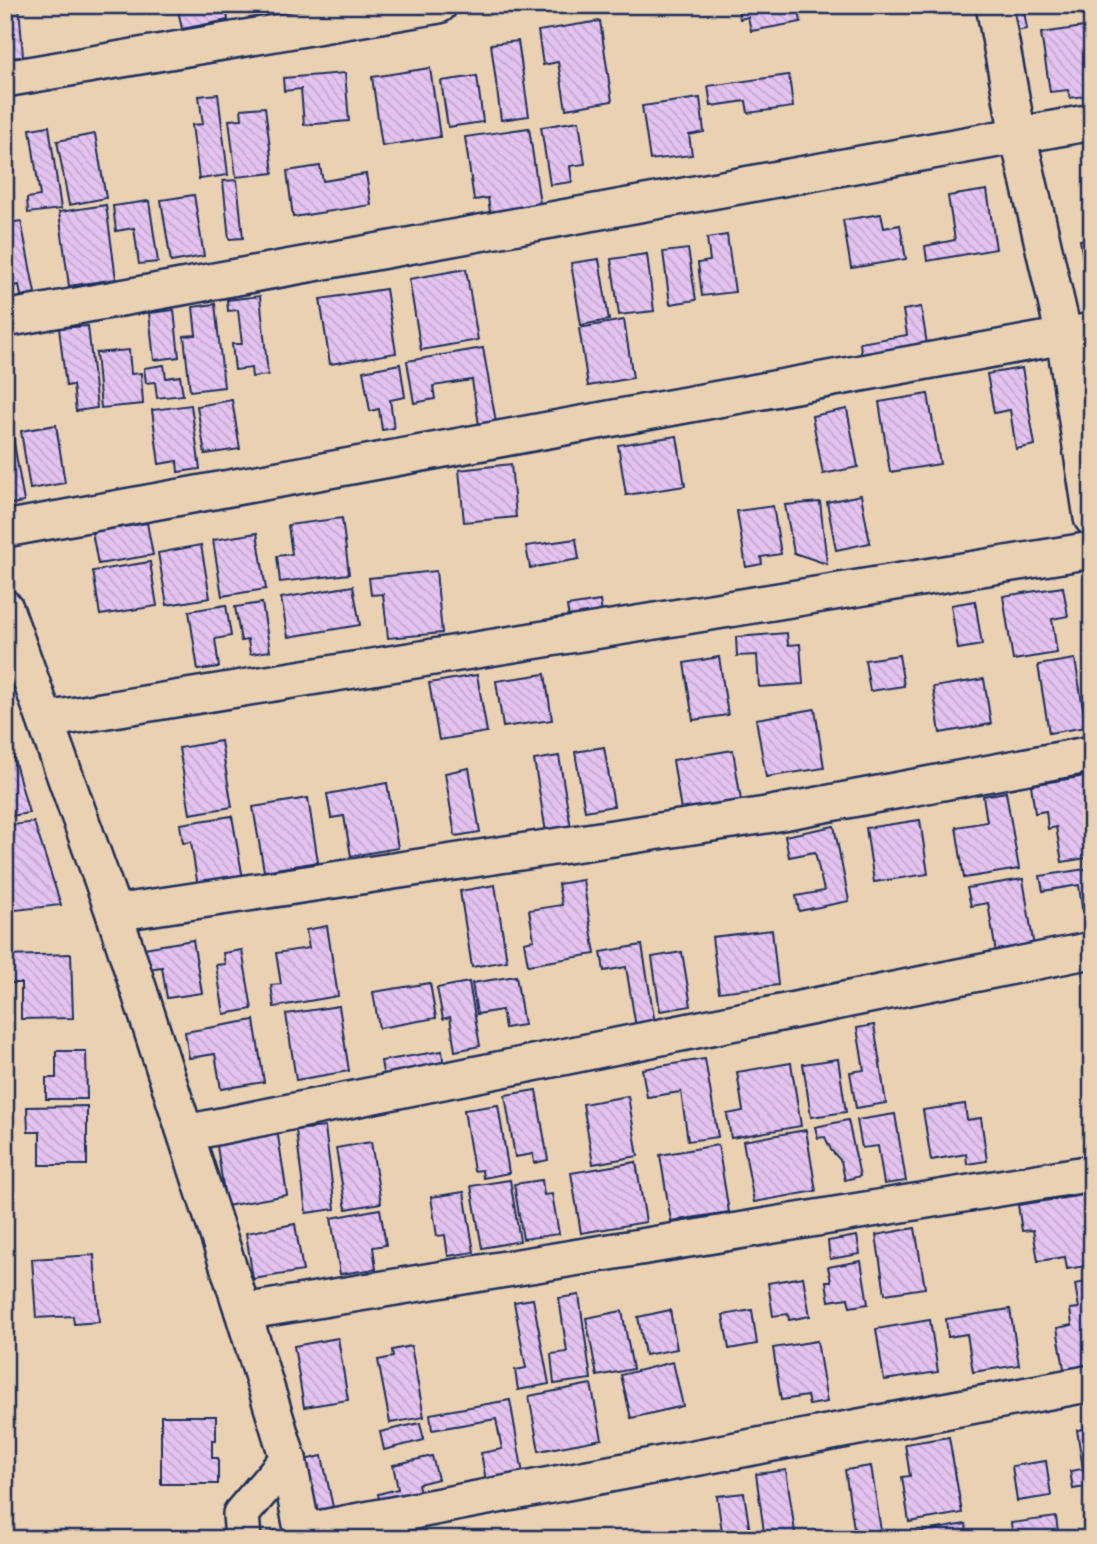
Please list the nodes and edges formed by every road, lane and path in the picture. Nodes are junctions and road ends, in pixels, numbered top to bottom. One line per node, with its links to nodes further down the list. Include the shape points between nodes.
1 (439, 5): 3 (street)
2 (994, 5): 5 (street)
3 (5, 79)
4 (1092, 122): 5 (street)
5 (1018, 135): 6 (street); 7 (street)
6 (5, 318)
7 (1078, 333): 8 (street); 9 (street)
8 (1092, 518)
9 (5, 529)
10 (1092, 550): 13 (street)
11 (5, 608): 12 (street)
12 (19, 679): 13 (street)
13 (46, 720): 15 (street)
14 (1092, 754): 15 (street, via 766,815)
15 (114, 913): 17 (street)
16 (1092, 950): 17 (street)
17 (186, 1133): 19 (street)
18 (1092, 1173): 19 (street)
19 (243, 1312): 21 (street)
20 (1092, 1383): 22 (street)
21 (288, 1459): 22 (street); 23 (street, via 241,1514)
22 (303, 1535)
23 (243, 1539)

